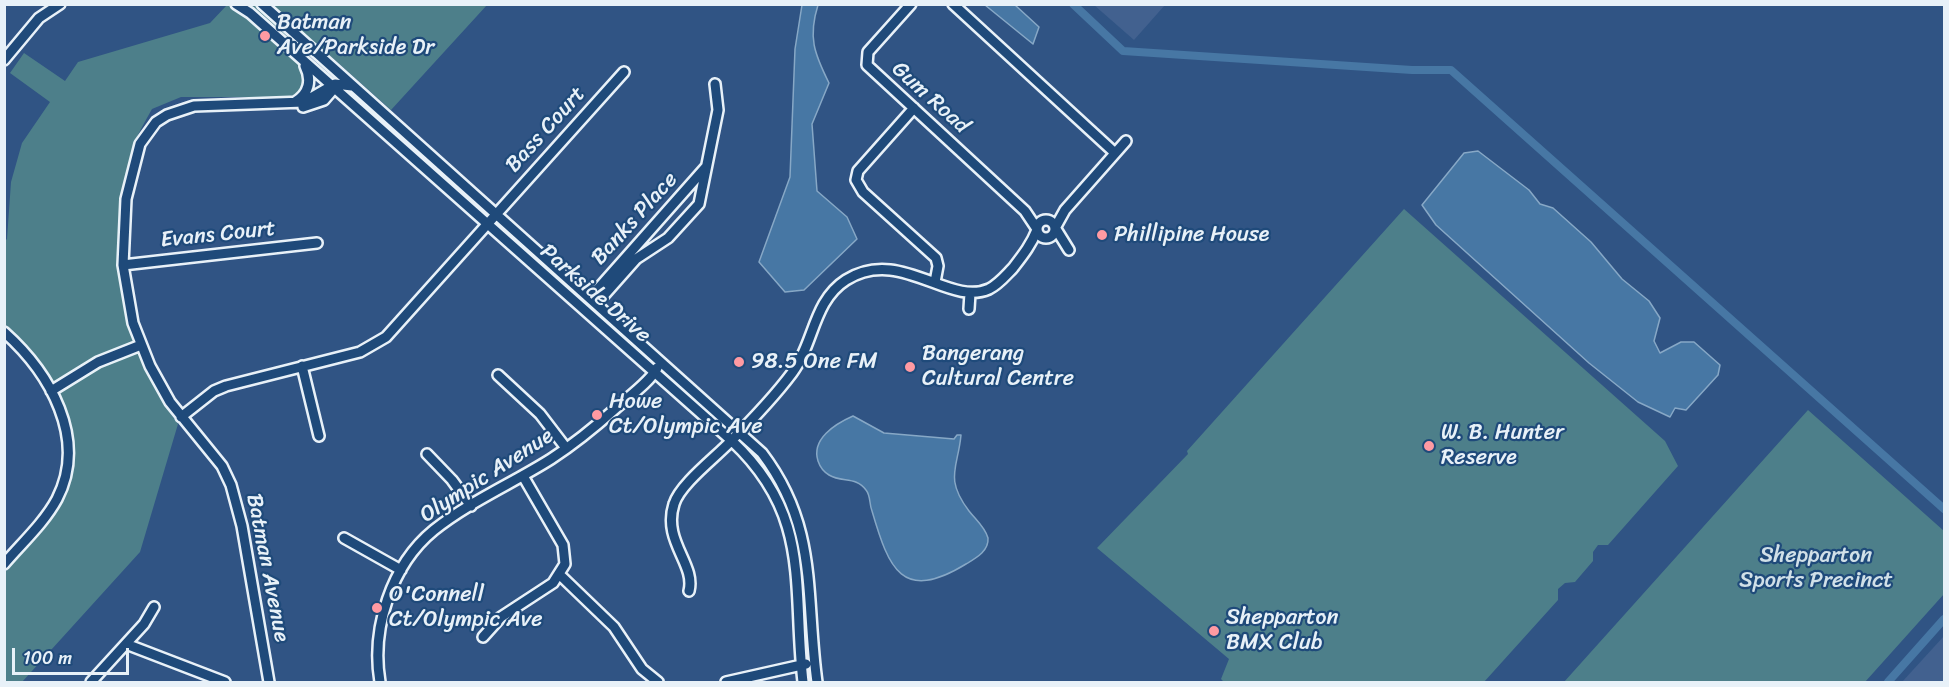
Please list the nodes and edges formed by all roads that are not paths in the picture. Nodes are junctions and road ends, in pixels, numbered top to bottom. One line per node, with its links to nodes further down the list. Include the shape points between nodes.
1 (60, 4): 7 (street, via 39,18)
2 (236, 4): 8 (street, Parkside Drive)
3 (262, 4): 6 (street, Parkside Drive)
4 (911, 4): 14 (street, Gum Road, via 873,46 867,59 871,71)
5 (953, 4): 16 (street)
6 (285, 25): 11 (street); 12 (street, Parkside Drive)
7 (4, 60)
8 (304, 63): 11 (street, Parkside Drive); 13 (street, via 309,86 300,99)
9 (624, 72): 20 (street, Bass Court)
10 (714, 84): 17 (street, Banks Place, via 718,106)
11 (334, 87): 12 (street); 13 (street, Batman Avenue, via 312,106); 22 (street, Parkside Drive)
12 (355, 87): 20 (street, Parkside Drive)
13 (284, 104): 31 (street, Batman Avenue, via 194,106 156,122 140,144 129,176)
14 (914, 108): 19 (street, Gum Road); 32 (street, via 858,171 856,180 863,192 936,258)
15 (1126, 141): 16 (street)
16 (1115, 153): 18 (street)
17 (707, 164): 26 (street, Banks Place); 29 (street, Banks Place, via 697,206 668,238)
18 (1065, 210): 21 (street); 23 (street)
19 (1025, 211): 21 (street, Gum Road); 24 (street, Gum Road)
20 (497, 214): 22 (street, Bass Court); 34 (street, Parkside Drive)
21 (1046, 220): 23 (street); 24 (street)
22 (488, 225): 36 (street, Parkside Drive); 40 (street, Bass Court, via 386,337 360,352)
23 (1055, 228): 25 (street); 25 (street, via 1070,250)
24 (1037, 229): 25 (street, via 1041,237); 28 (street)
25 (1048, 238): 28 (street)
26 (642, 240): 29 (street); 30 (street, Banks Place)
27 (317, 243): 31 (street, Evans Court)
28 (1029, 248): 33 (street, via 995,286)
29 (651, 249): 30 (street, Banks Place)
30 (629, 261): 34 (street, Banks Place)
31 (123, 265): 38 (street, Batman Avenue)
32 (935, 282): 33 (street); 45 (street, via 887,269 859,273 845,281 822,307 805,351 791,374)
33 (970, 293): 35 (street)
34 (594, 301): 36 (street, Banks Place); 39 (street, Parkside Drive)
35 (969, 309)
36 (585, 311): 41 (street, Parkside Drive)
37 (5, 334): 43 (street, via 32,362)
38 (141, 345): 43 (street, via 98,362); 44 (street, Batman Avenue, via 158,382)
39 (660, 360): 41 (street, Olympic Avenue); 45 (street, Parkside Drive)
40 (302, 366): 44 (street, Bass Court, via 214,391); 46 (street)
41 (652, 370): 47 (street, Parkside Drive); 48 (street, Olympic Avenue)
42 (498, 375): 48 (street, via 540,414)
43 (51, 391): 53 (street, via 68,436 68,468 57,498 43,520)
44 (181, 417): 64 (street, Batman Avenue, via 222,466 231,485 242,526)
45 (740, 431): 47 (street); 60 (street, Parkside Drive, via 771,465 798,517 806,549)
46 (319, 436)
47 (732, 441): 56 (street, via 674,502 671,531 690,577); 61 (street, Parkside Drive, via 759,469 788,522 797,573)
48 (566, 448): 50 (street, Olympic Avenue)
49 (427, 454): 51 (street)
50 (523, 476): 51 (street, Olympic Avenue); 55 (street, via 563,545 565,564)
51 (471, 506): 54 (street, Olympic Avenue, via 432,531)
52 (344, 538): 54 (street)
53 (4, 564)
54 (401, 570): 65 (street, Olympic Avenue, via 379,631)
55 (560, 575): 58 (street, via 501,617); 66 (street, via 614,627 642,669)
56 (688, 591)
57 (153, 607): 59 (street)
58 (483, 638)
59 (126, 644): 62 (street); 63 (street)
60 (815, 663): 61 (street); 69 (street, Parkside Drive)
61 (801, 665): 67 (street); 68 (street, Parkside Drive)
62 (91, 682)
63 (225, 682)
64 (269, 682)
65 (380, 682)
66 (658, 682)
67 (726, 682)
68 (803, 682)
69 (818, 682)

